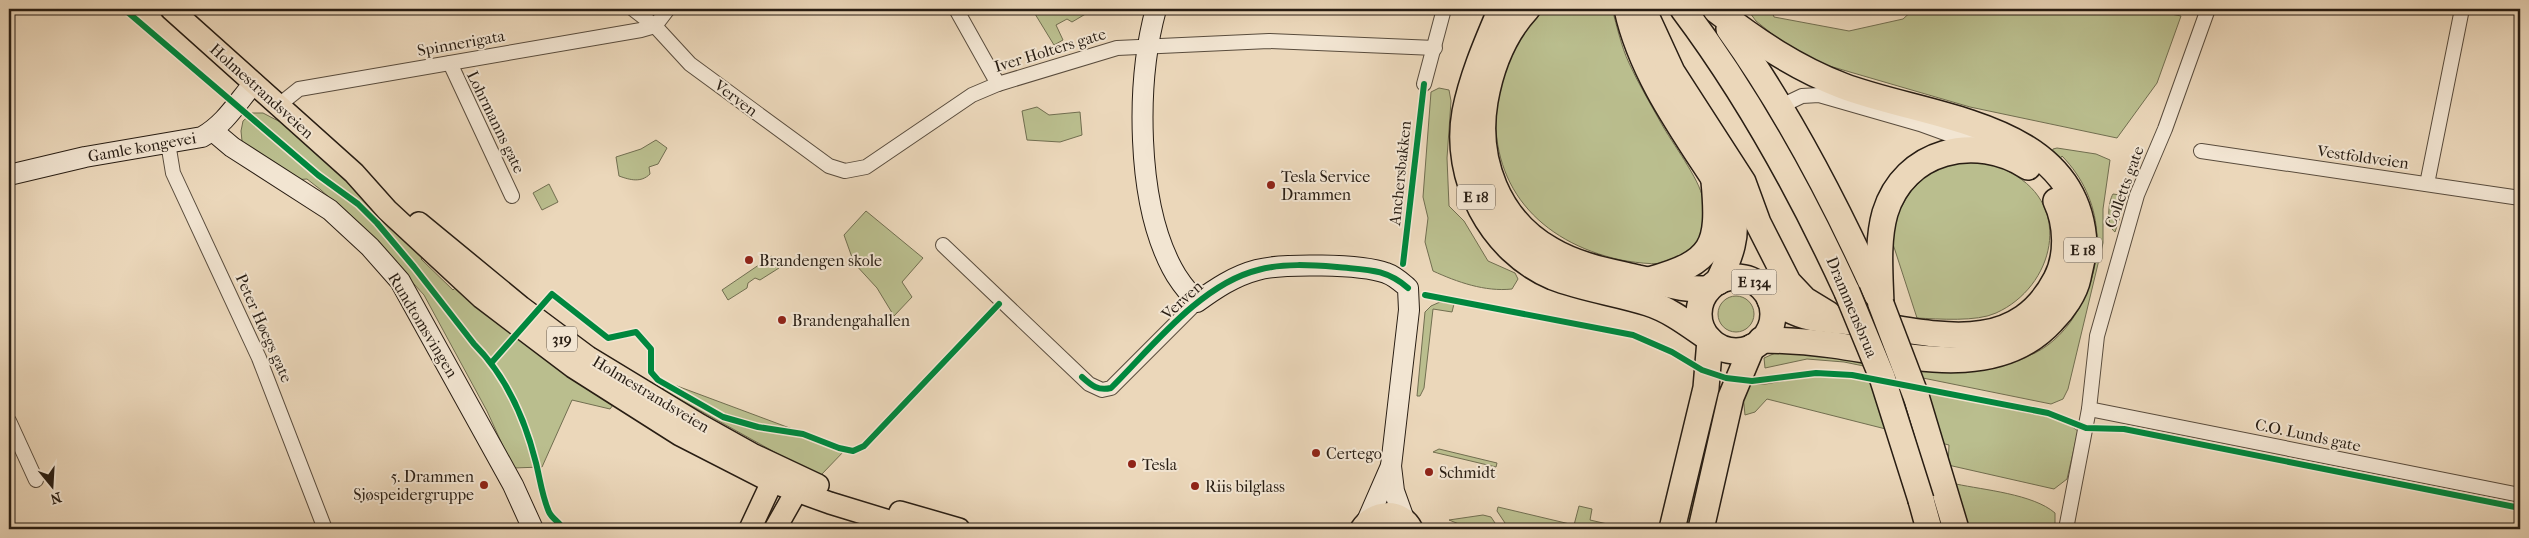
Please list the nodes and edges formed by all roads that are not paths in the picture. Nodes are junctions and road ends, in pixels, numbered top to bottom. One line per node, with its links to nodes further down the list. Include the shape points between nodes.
1 (171, 9): 19 (main road, Holmestrandsveien / 319)
2 (633, 9): 15 (street, Verven)
3 (668, 9): 15 (street)
4 (956, 9): 20 (street)
5 (1156, 9): 16 (main road)
6 (1444, 9): 17 (street)
7 (1502, 9): 43 (highway, E 18, via 1470,92 1463,129 1468,180 1491,226 1528,263 1553,276 1657,306)
8 (1527, 9): 37 (highway, E 18, via 1499,53 1486,94 1482,143 1494,187 1520,228 1552,251 1585,265)
9 (1627, 9): 31 (highway, E 134, via 1654,79)
10 (1643, 9): 35 (highway, E 134, via 1672,72 1743,182)
11 (1682, 9): 61 (highway, Drammensbrua, bridge, via 1734,82 1790,176 1847,292 1882,377)
12 (2208, 9): 45 (street, Colletts gate, via 2126,228 2097,336)
13 (2462, 9): 32 (street)
14 (1715, 10): 23 (highway, E 18); 44 (highway, E 18, via 1752,39 1801,69 1855,90 1982,126 2043,158 2065,184 2078,213 2084,246 2078,282 2058,315 2033,338 2003,352 1969,359 1938,359 1830,344)
15 (655, 26): 18 (street, Spinnerigata); 28 (street, Verven, via 690,64 829,166)
16 (1146, 48): 17 (street, Iver Holters gate, via 1269,41); 20 (street, Iver Holters gate, via 1105,50); 41 (main road, via 1143,151 1152,210 1172,269)
17 (1435, 48): 21 (street)
18 (450, 63): 22 (street, Spinnerigata, via 299,89); 33 (street, Lohrmanns gate)
19 (254, 83): 22 (main road, Holmestrandsveien / 319); 24 (main road, Gamle kongevei)
20 (998, 84): 28 (street, Iver Holters gate, via 972,95 866,166)
21 (1424, 84)
22 (279, 105): 29 (main road, Holmestrandsveien / 319)
23 (1780, 107): 26 (street, via 1802,96 1819,95 1920,124 1974,142); 39 (highway, E 18, via 1837,208)
24 (213, 131): 25 (main road, Gamle kongevei, via 202,137); 54 (main road, Rundtomsvingen, via 232,147 330,210 370,247 400,281 513,485)
25 (168, 143): 30 (main road, Gamle kongevei); 53 (street, Peter Høegs gate, via 176,180 259,358)
26 (1985, 149): 39 (highway, E 18, via 1938,154 1910,171 1900,184 1891,197 1882,225); 42 (highway, E 18, via 2011,157 2032,170 2058,204 2064,231 2062,260 2058,275 2042,300 2019,321 1979,335 1922,333)
27 (2201, 151): 32 (street, Vestfoldveien)
28 (850, 171)
29 (354, 173): 49 (main road, Holmestrandsveien / 319, via 580,351); 49 (main road, Holmestrandsveien / 319, via 433,254 523,331 603,388 680,435)
30 (9, 174)
31 (1714, 176): 37 (highway, via 1716,221 1710,247 1687,268); 38 (highway, E 134, via 1732,207 1735,219 1733,246)
32 (2427, 184): 34 (street, Vestfoldveien)
33 (512, 196)
34 (2520, 198)
35 (1758, 223): 40 (highway, E 134, via 1756,255); 42 (highway, E 18, via 1788,282 1805,300)
36 (943, 245): 41 (street, Verven, via 1089,384 1102,390 1111,388)
37 (1649, 280): 38 (highway, E 18, via 1677,288)
38 (1713, 285): 40 (highway, E 134, via 1726,278 1745,278); 43 (highway, E 134, via 1700,307 1699,317)
39 (1878, 292): 62 (highway, Drammensbrua / E 18, bridge, via 1916,396)
40 (1765, 293): 42 (highway, E 18, via 1806,316); 44 (highway, E 134, via 1772,317 1767,334)
41 (1197, 302): 47 (main road, Verven, via 1235,278 1280,266 1373,270 1396,278 1408,288 1409,310)
42 (1834, 319)
43 (1709, 338): 44 (highway, via 1726,349 1743,350); 59 (highway, E 134, via 1706,388)
44 (1756, 344): 60 (highway, E 134, via 1731,397)
45 (2089, 409): 50 (street, C.O. Lunds gate); 63 (street, Colletts gate)
46 (9, 421): 48 (street)
47 (1391, 466): 51 (main road, via 1394,491); 52 (main road)
48 (36, 480)
49 (787, 482): 55 (main road); 56 (main road); 57 (main road, 319); 58 (main road, 319, via 836,492)
50 (2520, 496)
51 (1408, 524): 52 (main road, via 1389,513 1373,516)
52 (1364, 525)
53 (325, 529)
54 (533, 529)
55 (750, 529)
56 (775, 529)
57 (915, 529)
58 (959, 529)
59 (1672, 529)
60 (1701, 529)
61 (1929, 529)
62 (1956, 529)
63 (2066, 529)

